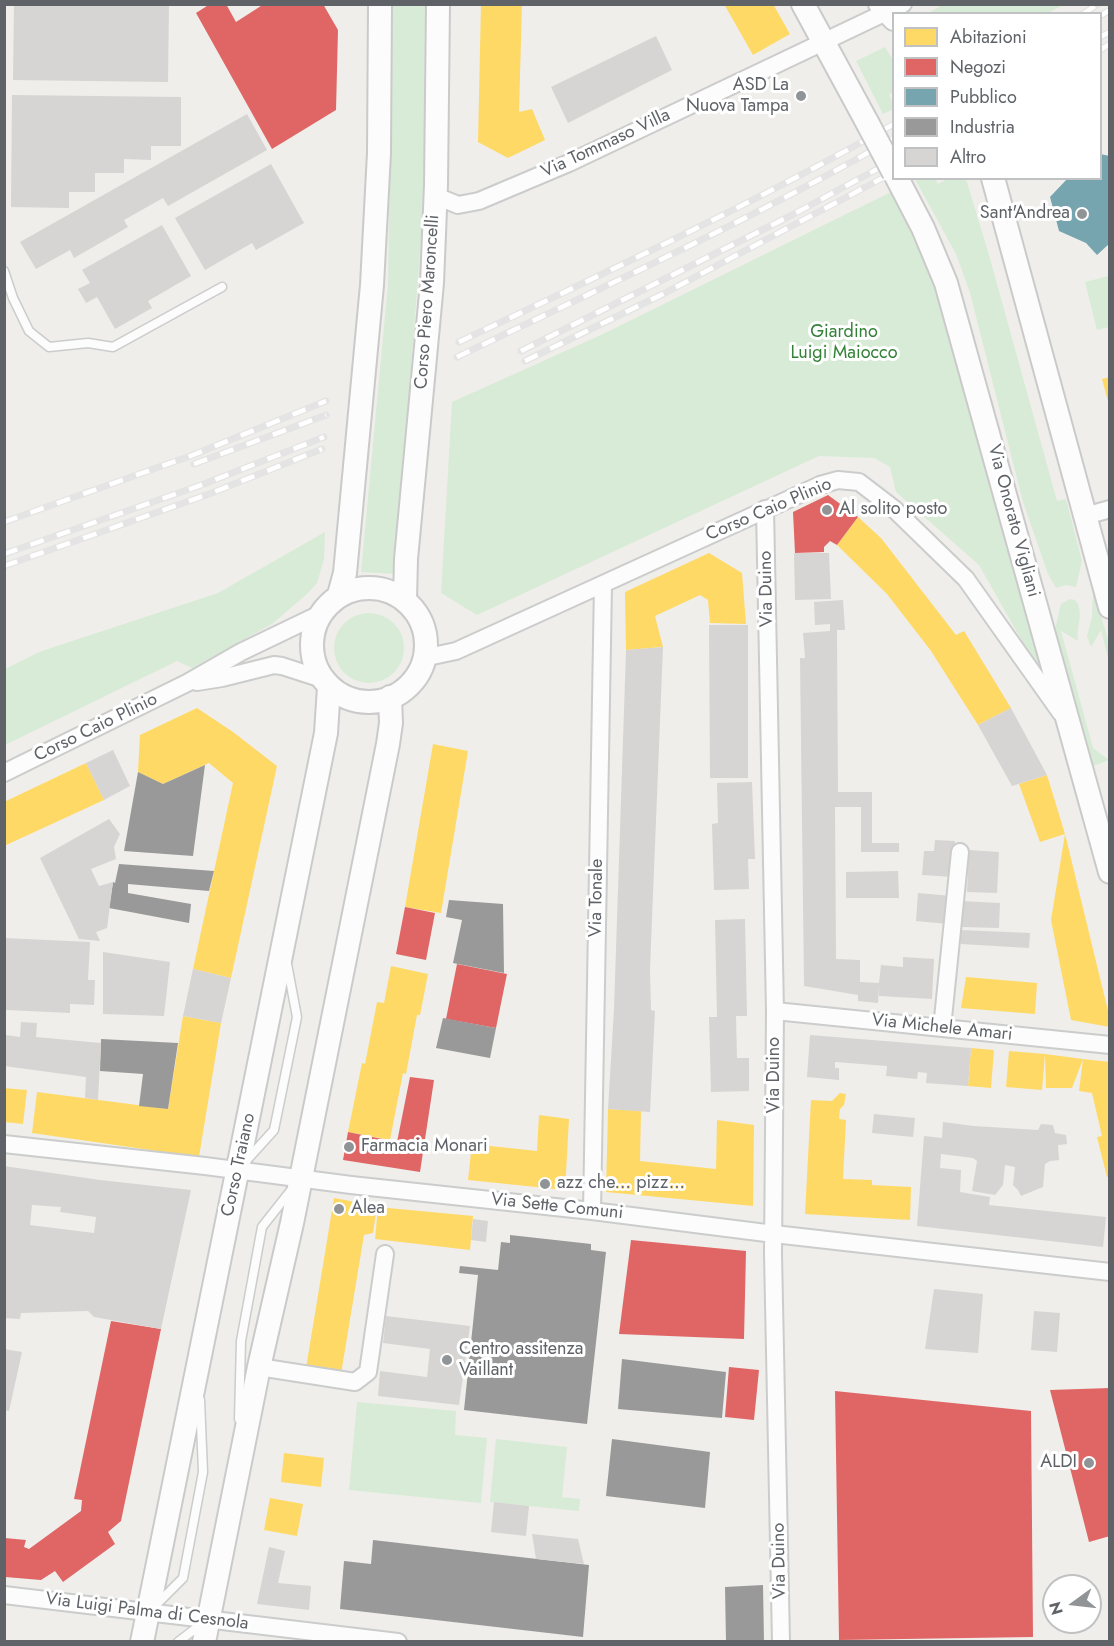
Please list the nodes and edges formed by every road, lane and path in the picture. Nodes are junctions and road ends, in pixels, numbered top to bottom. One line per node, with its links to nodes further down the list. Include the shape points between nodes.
1 (380, 4): 16 (main road, via 379,153 372,285 345,573)
2 (438, 4): 9 (main road, Corso Piero Maroncelli)
3 (803, 4): 5 (main road, Via Onorato Vigliani)
4 (891, 10): 5 (street, Via Tommaso Villa)
5 (824, 42): 6 (main road, Via Onorato Vigliani, bridge); 9 (street, Via Tommaso Villa, via 569,163 478,201 458,205)
6 (892, 170)
7 (898, 180): 24 (main road, Via Onorato Vigliani, via 946,283)
8 (994, 180): 14 (main road)
9 (436, 196): 17 (main road, Corso Piero Maroncelli)
10 (4, 271): 11 (lane, via 28,331 49,347 88,343 113,346)
11 (222, 287)
12 (765, 509): 15 (street, Corso Caio Plinio); 24 (street, Corso Caio Plinio, via 820,485 838,480 859,482 893,508 966,579); 28 (street, Via Duino)
13 (1110, 509): 14 (street)
14 (1085, 516): 18 (main road)
15 (603, 585): 20 (street, Corso Caio Plinio, via 456,651); 34 (street, Via Tonale)
16 (339, 595): 17 (main road, via 368,588 381,589); 19 (main road)
17 (405, 600): 20 (main road, via 421,624)
18 (1110, 606)
19 (320, 614): 21 (street, Corso Caio Plinio); 22 (main road, via 311,642 318,672)
20 (423, 658): 23 (main road, via 413,683)
21 (187, 683): 22 (street, Corso Caio Plinio, via 274,665); 25 (street, Corso Caio Plinio)
22 (325, 683): 23 (main road, via 342,696 354,699); 32 (main road, Corso Traiano, via 326,733)
23 (390, 697): 33 (main road, via 388,744)
24 (1066, 719): 27 (main road, Via Onorato Vigliani)
25 (4, 773)
26 (960, 852): 29 (street)
27 (1110, 872)
28 (775, 1011): 29 (street, Via Michele Amari); 35 (street, Via Duino)
29 (942, 1028): 30 (street, Via Michele Amari)
30 (1110, 1045)
31 (4, 1144): 32 (street, Via Sette Comuni)
32 (238, 1170): 33 (street, Via Sette Comuni); 41 (main road, Corso Traiano)
33 (301, 1177): 34 (street, Via Sette Comuni); 38 (main road); 39 (lane, via 262,1227 241,1341)
34 (592, 1211): 35 (street, Via Sette Comuni)
35 (774, 1234): 37 (street, Via Sette Comuni); 47 (street, Via Duino)
36 (385, 1254): 38 (street, via 368,1372 355,1382)
37 (1110, 1272)
38 (259, 1367): 39 (main road)
39 (238, 1467): 42 (main road)
40 (4, 1595): 41 (street, Via Luigi Palma di Cesnola)
41 (148, 1612): 42 (street, Via Luigi Palma di Cesnola); 43 (main road, Corso Traiano)
42 (209, 1619): 44 (lane); 45 (main road); 46 (street, Via Luigi Palma di Cesnola)
43 (142, 1641)
44 (178, 1641)
45 (204, 1641)
46 (398, 1641)
47 (781, 1641)

